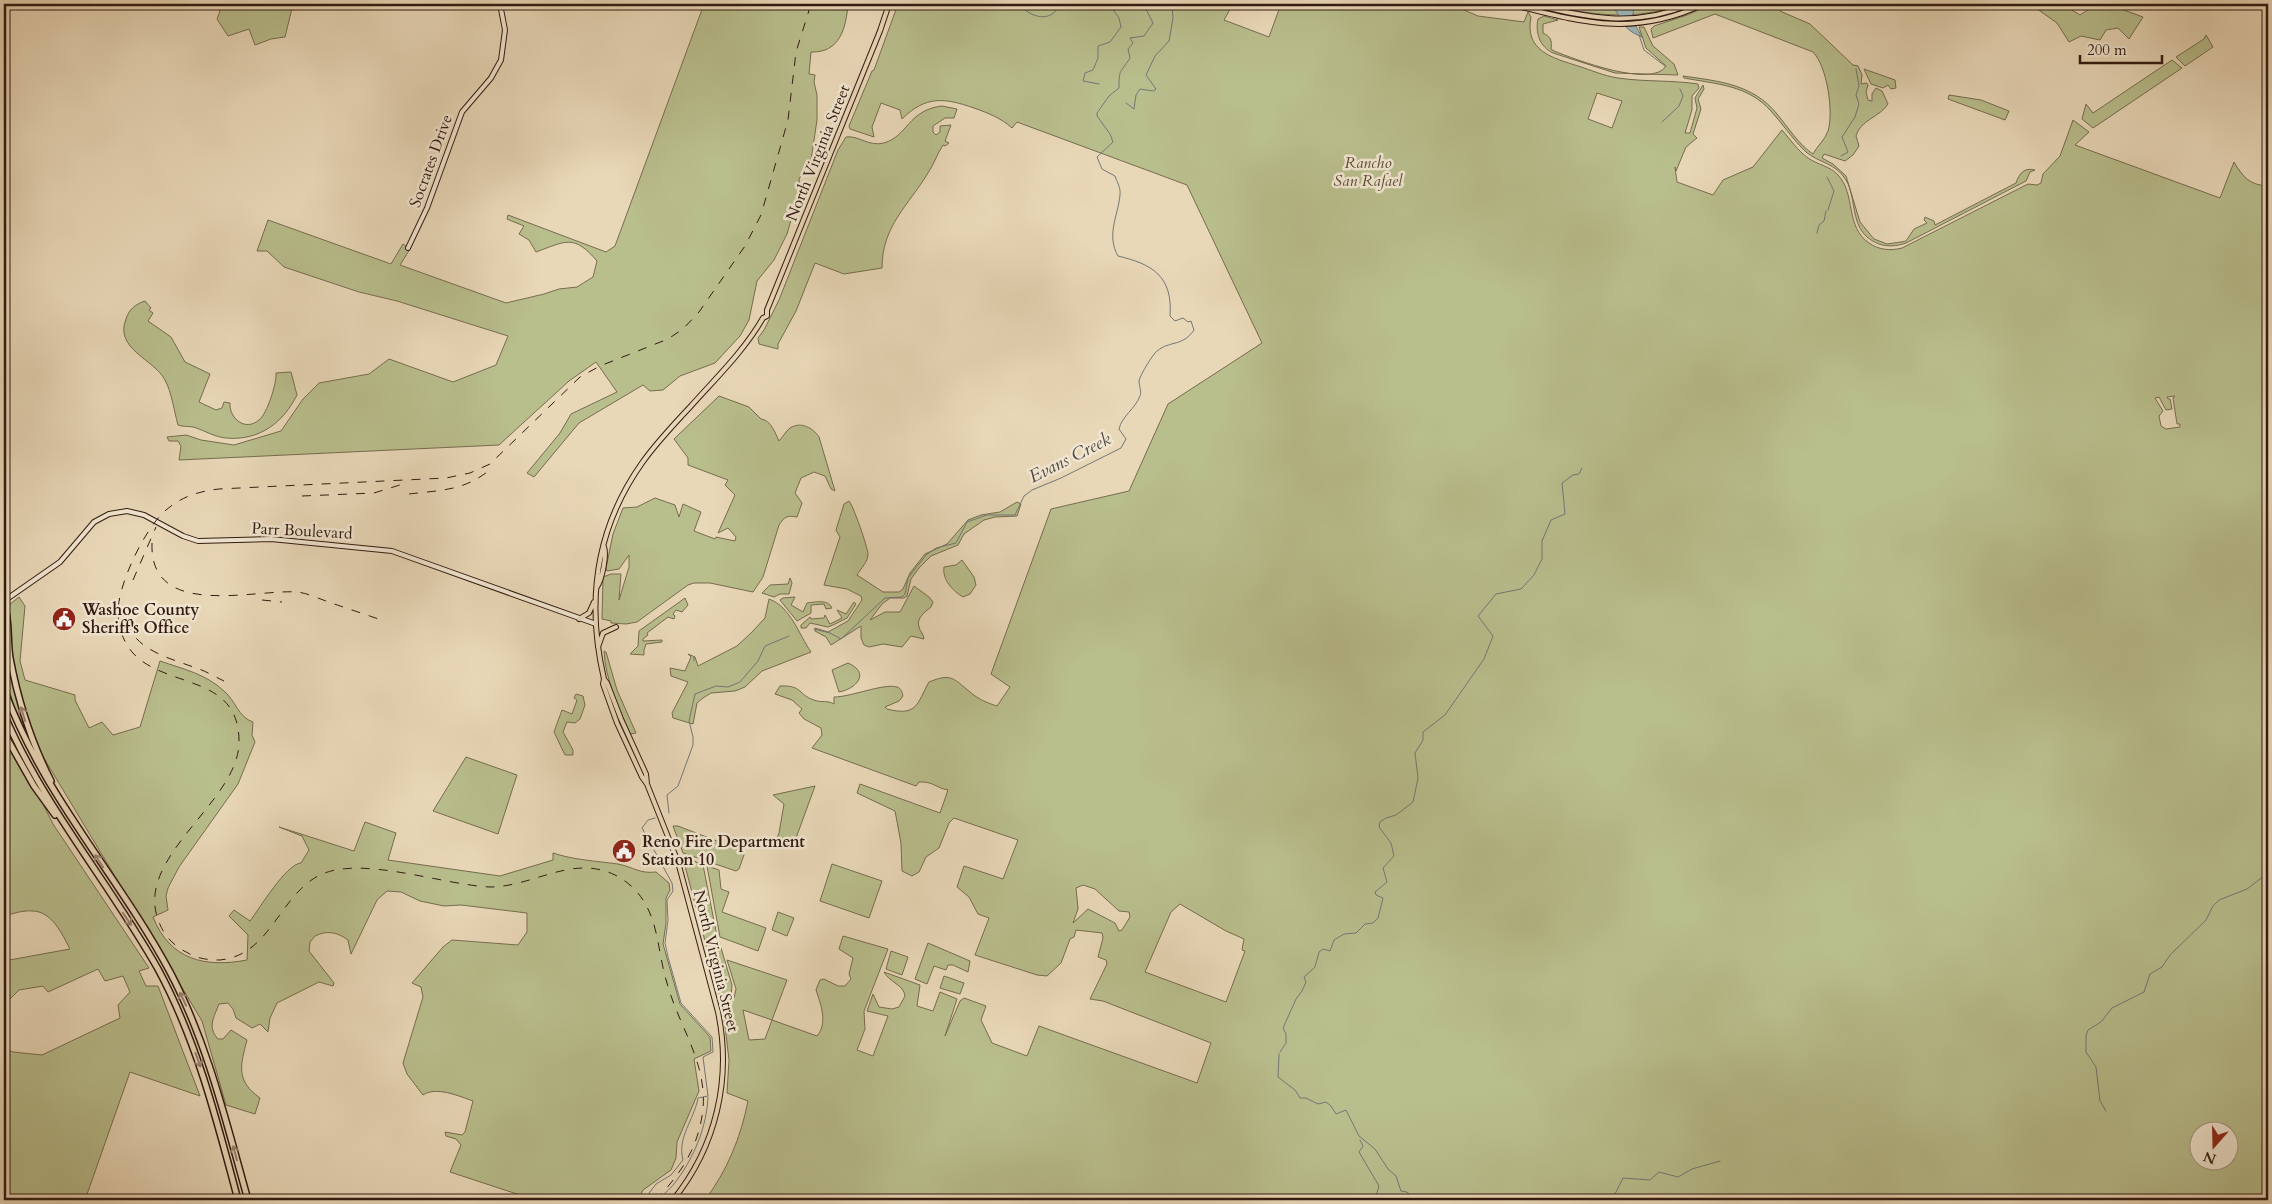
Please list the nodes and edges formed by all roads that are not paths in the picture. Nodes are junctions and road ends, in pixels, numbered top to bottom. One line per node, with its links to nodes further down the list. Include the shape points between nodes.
1 (500, 4): 13 (main road, Socrates Drive, via 505,30 500,60 491,78 462,112 427,208)
2 (889, 4): 14 (main road, North Virginia Street, via 767,310 737,355 641,464 619,503 604,547)
3 (1509, 4): 8 (main road)
4 (1532, 4): 5 (main road)
5 (1538, 4): 8 (main road); 10 (main road, via 1594,18)
6 (1691, 4): 9 (main road)
7 (1704, 4): 11 (main road)
8 (1536, 10): 12 (main road, via 1596,24)
9 (1656, 15): 10 (main road); 11 (main road)
10 (1647, 17): 12 (main road)
11 (1648, 22): 12 (main road)
12 (1638, 24)
13 (408, 248)
14 (596, 597): 16 (main road, via 589,612); 17 (main road, North Virginia Street)
15 (4, 603): 16 (main road, Parr Boulevard, via 60,562 94,522 109,514 126,511 144,515 198,541 271,539 392,551); 23 (highway, one-way to 15, via 22,711)
16 (579, 619): 17 (main road, Parr Boulevard)
17 (596, 624): 19 (main road, North Virginia Street)
18 (616, 628): 19 (main road, via 603,633)
19 (598, 649): 27 (main road, North Virginia Street, via 604,679 646,774 678,862 718,1012 723,1047 721,1094 713,1128 695,1169)
20 (4, 689): 23 (highway, via 24,736)
21 (4, 714): 24 (highway, via 25,759)
22 (4, 734): 24 (highway, via 43,801)
23 (61, 804): 26 (highway, one-way to 23, via 214,1076 185,1004 144,929)
24 (61, 821): 25 (highway, one-way to 25, via 134,929 177,1008 202,1072)
25 (238, 1200)
26 (248, 1200)
27 (673, 1200)

